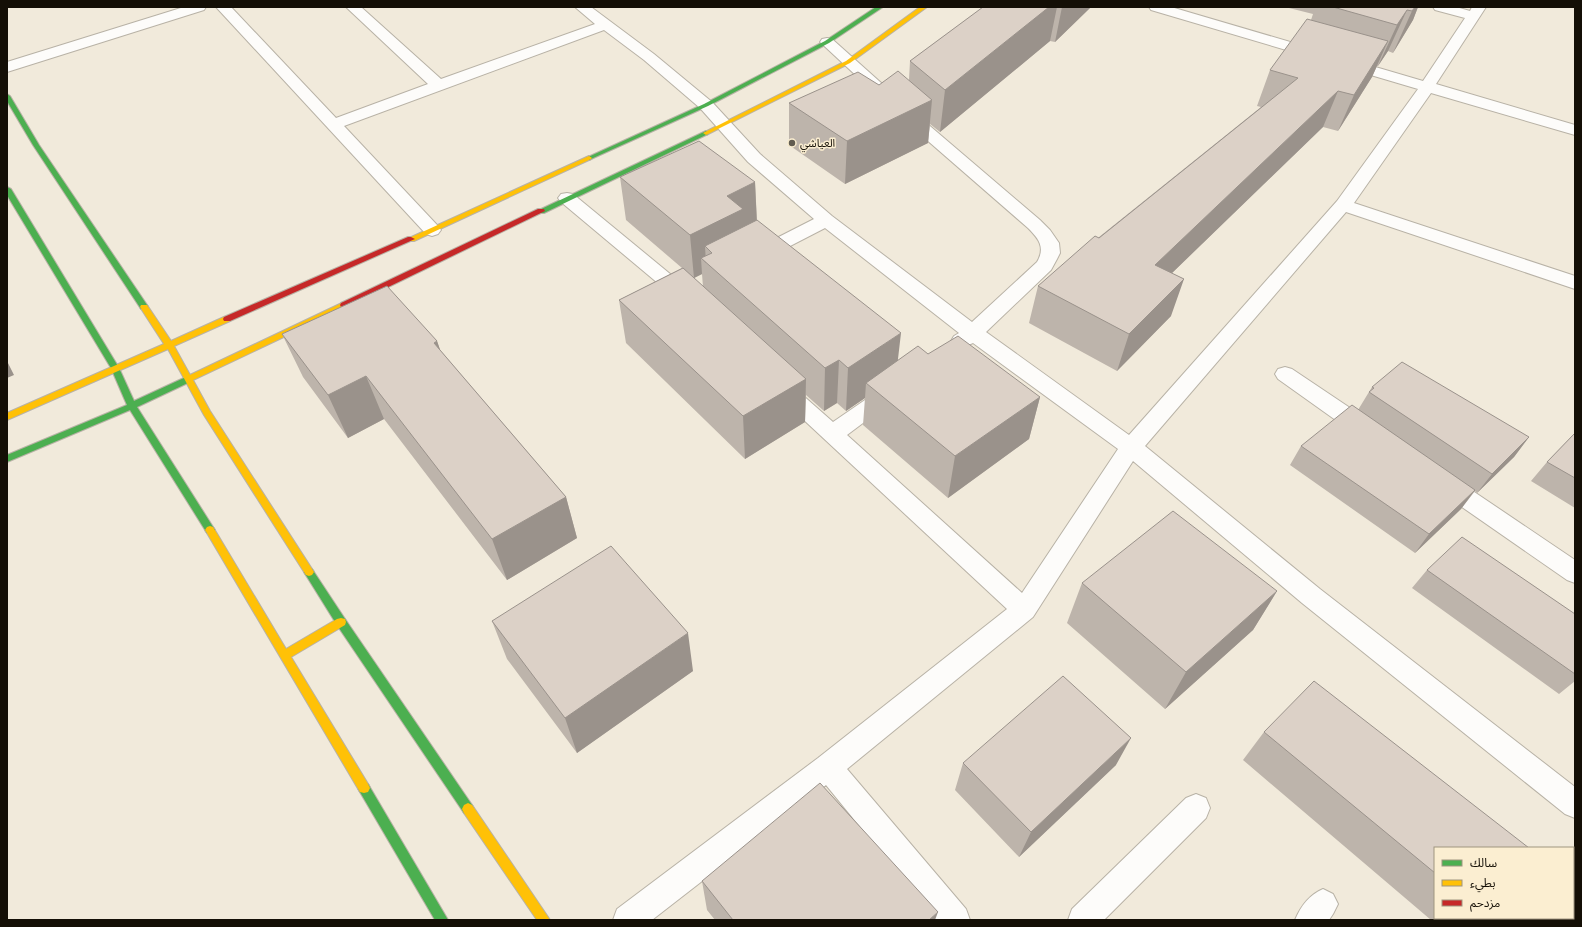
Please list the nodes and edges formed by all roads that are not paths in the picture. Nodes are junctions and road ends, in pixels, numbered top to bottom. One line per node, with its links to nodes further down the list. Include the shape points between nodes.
1 (199, 7): 13 (street)
2 (224, 7): 19 (street)
3 (353, 7): 14 (street)
4 (582, 7): 10 (street)
5 (880, 7): 11 (street)
6 (924, 7): 12 (street)
7 (1156, 7): 15 (street)
8 (1440, 7): 9 (street)
9 (1476, 12): 15 (street)
10 (605, 25): 14 (street); 17 (street, via 649,57)
11 (826, 42): 12 (street); 17 (street)
12 (848, 62): 18 (street); 29 (street, via 1034,224 1046,235 1051,245 1051,257 1044,266)
13 (7, 67)
14 (439, 85): 19 (street)
15 (1427, 87): 20 (street); 23 (street)
16 (7, 96): 30 (street, via 36,145)
17 (706, 105): 18 (street); 25 (street)
18 (725, 124): 22 (street); 24 (street, via 738,143)
19 (333, 126): 25 (street)
20 (1575, 130)
21 (7, 189): 32 (street)
22 (567, 198): 28 (street, via 689,290); 35 (street)
23 (1343, 206): 27 (street); 41 (street)
24 (826, 220): 26 (street); 29 (street)
25 (432, 230): 30 (street)
26 (744, 262)
27 (1575, 283)
28 (699, 310)
29 (972, 332): 31 (street); 41 (street)
30 (169, 344): 32 (street); 35 (street)
31 (947, 351)
32 (115, 368): 37 (street); 38 (street)
33 (1285, 374): 40 (street)
34 (768, 375): 39 (street)
35 (189, 378): 37 (street); 46 (street, via 207,413)
36 (902, 383): 39 (street)
37 (132, 406): 42 (street); 47 (street, via 200,512)
38 (7, 417)
39 (832, 434): 45 (street)
40 (1382, 440)
41 (1131, 447): 45 (street); 49 (street, via 1311,596)
42 (7, 460)
43 (1427, 472): 44 (street)
44 (1575, 573)
45 (1024, 610): 48 (street)
46 (341, 622): 47 (street); 52 (street)
47 (284, 655): 51 (street)
48 (828, 767): 53 (street); 54 (street)
49 (1575, 804)
50 (1196, 808): 55 (street)
51 (442, 920)
52 (544, 920)
53 (628, 920)
54 (955, 920)
55 (1083, 920)

